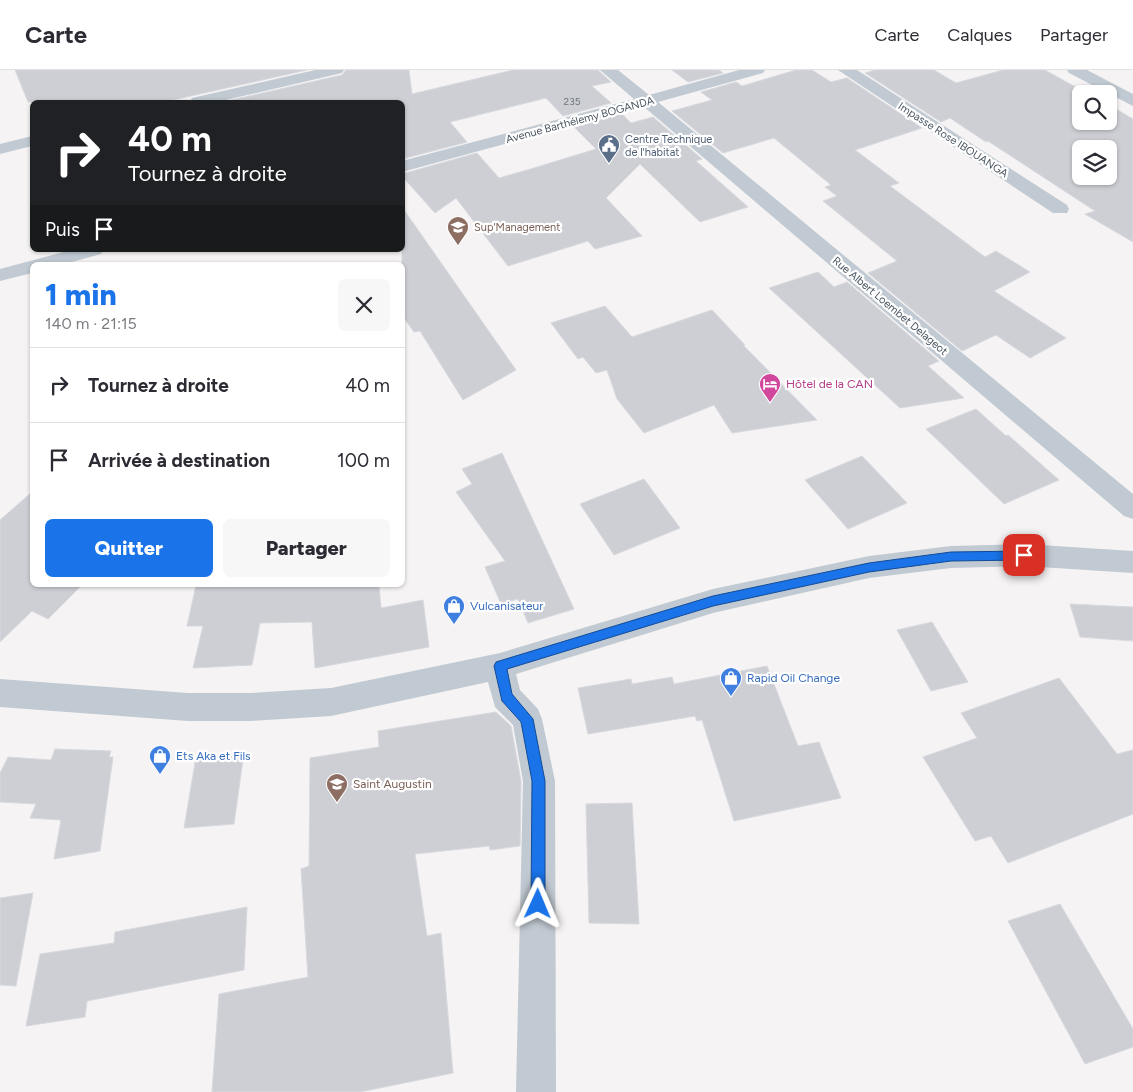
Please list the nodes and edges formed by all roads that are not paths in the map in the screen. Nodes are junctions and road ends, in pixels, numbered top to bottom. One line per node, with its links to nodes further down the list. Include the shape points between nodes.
1 (336, 70): 6 (street)
2 (608, 70): 8 (street, Rue Albert Loembet Delageot)
3 (757, 70): 8 (street, Avenue Barthélemy BOGANDA)
4 (846, 70): 12 (street, Impasse Rose IBOUANGA)
5 (1075, 70): 7 (street)
6 (207, 100)
7 (1133, 101)
8 (648, 102): 11 (street, Avenue Barthélemy BOGANDA); 17 (street, Rue Albert Loembet Delageot)
9 (30, 142): 10 (street)
10 (0, 149)
11 (405, 166)
12 (1060, 209)
13 (87, 252): 14 (street)
14 (49, 262)
15 (30, 267): 16 (street)
16 (0, 275)
17 (1133, 509)
18 (1133, 562): 19 (street, via 1024,555 951,557 869,567 713,601)
19 (500, 666): 20 (street, via 331,702 250,707 129,704); 21 (street, via 506,697 526,719 539,781)
20 (0, 693)
21 (536, 1092)

